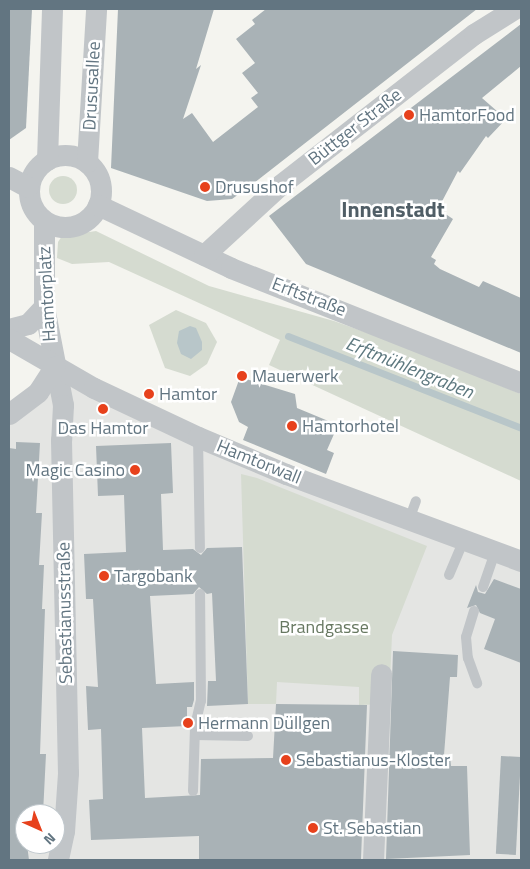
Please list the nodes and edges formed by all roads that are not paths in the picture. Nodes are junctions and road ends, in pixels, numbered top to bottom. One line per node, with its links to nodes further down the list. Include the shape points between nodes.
1 (52, 9): 4 (street)
2 (96, 9): 5 (street, Drususallee)
3 (514, 9): 10 (street, Büttger Straße, via 474,34 280,185)
4 (47, 160): 5 (street, via 67,155); 7 (street, via 35,171)
5 (87, 162): 8 (street, via 100,182)
6 (9, 177): 7 (street)
7 (28, 187): 9 (street, via 31,206)
8 (98, 205): 9 (street, via 85,222 75,226 54,226); 10 (street, Erftstraße)
9 (44, 222): 11 (street, Hamtorplatz)
10 (204, 255): 15 (street, Erftstraße)
11 (44, 307): 12 (street, via 28,324); 14 (street, Hamtorplatz)
12 (9, 329)
13 (9, 338): 14 (street, Hamtorwall)
14 (54, 366): 16 (street, via 38,392); 17 (street, Hamtorwall); 31 (street, Sebastianusstraße, via 63,398 61,440 68,772 64,831)
15 (521, 383)
16 (9, 414)
17 (198, 437): 18 (street, Hamtorwall, via 412,511); 19 (lane)
18 (464, 540): 20 (street, Hamtorwall); 22 (lane)
19 (200, 548)
20 (495, 552): 21 (street, Hamtorwall); 23 (lane)
21 (521, 561)
22 (449, 575)
23 (483, 588)
24 (200, 594): 28 (lane, via 201,701)
25 (474, 611): 27 (lane, via 466,637 468,658)
26 (381, 674): 32 (street)
27 (477, 683)
28 (195, 734): 29 (lane); 30 (lane)
29 (248, 736)
30 (193, 792)
31 (58, 860)
32 (373, 860)

